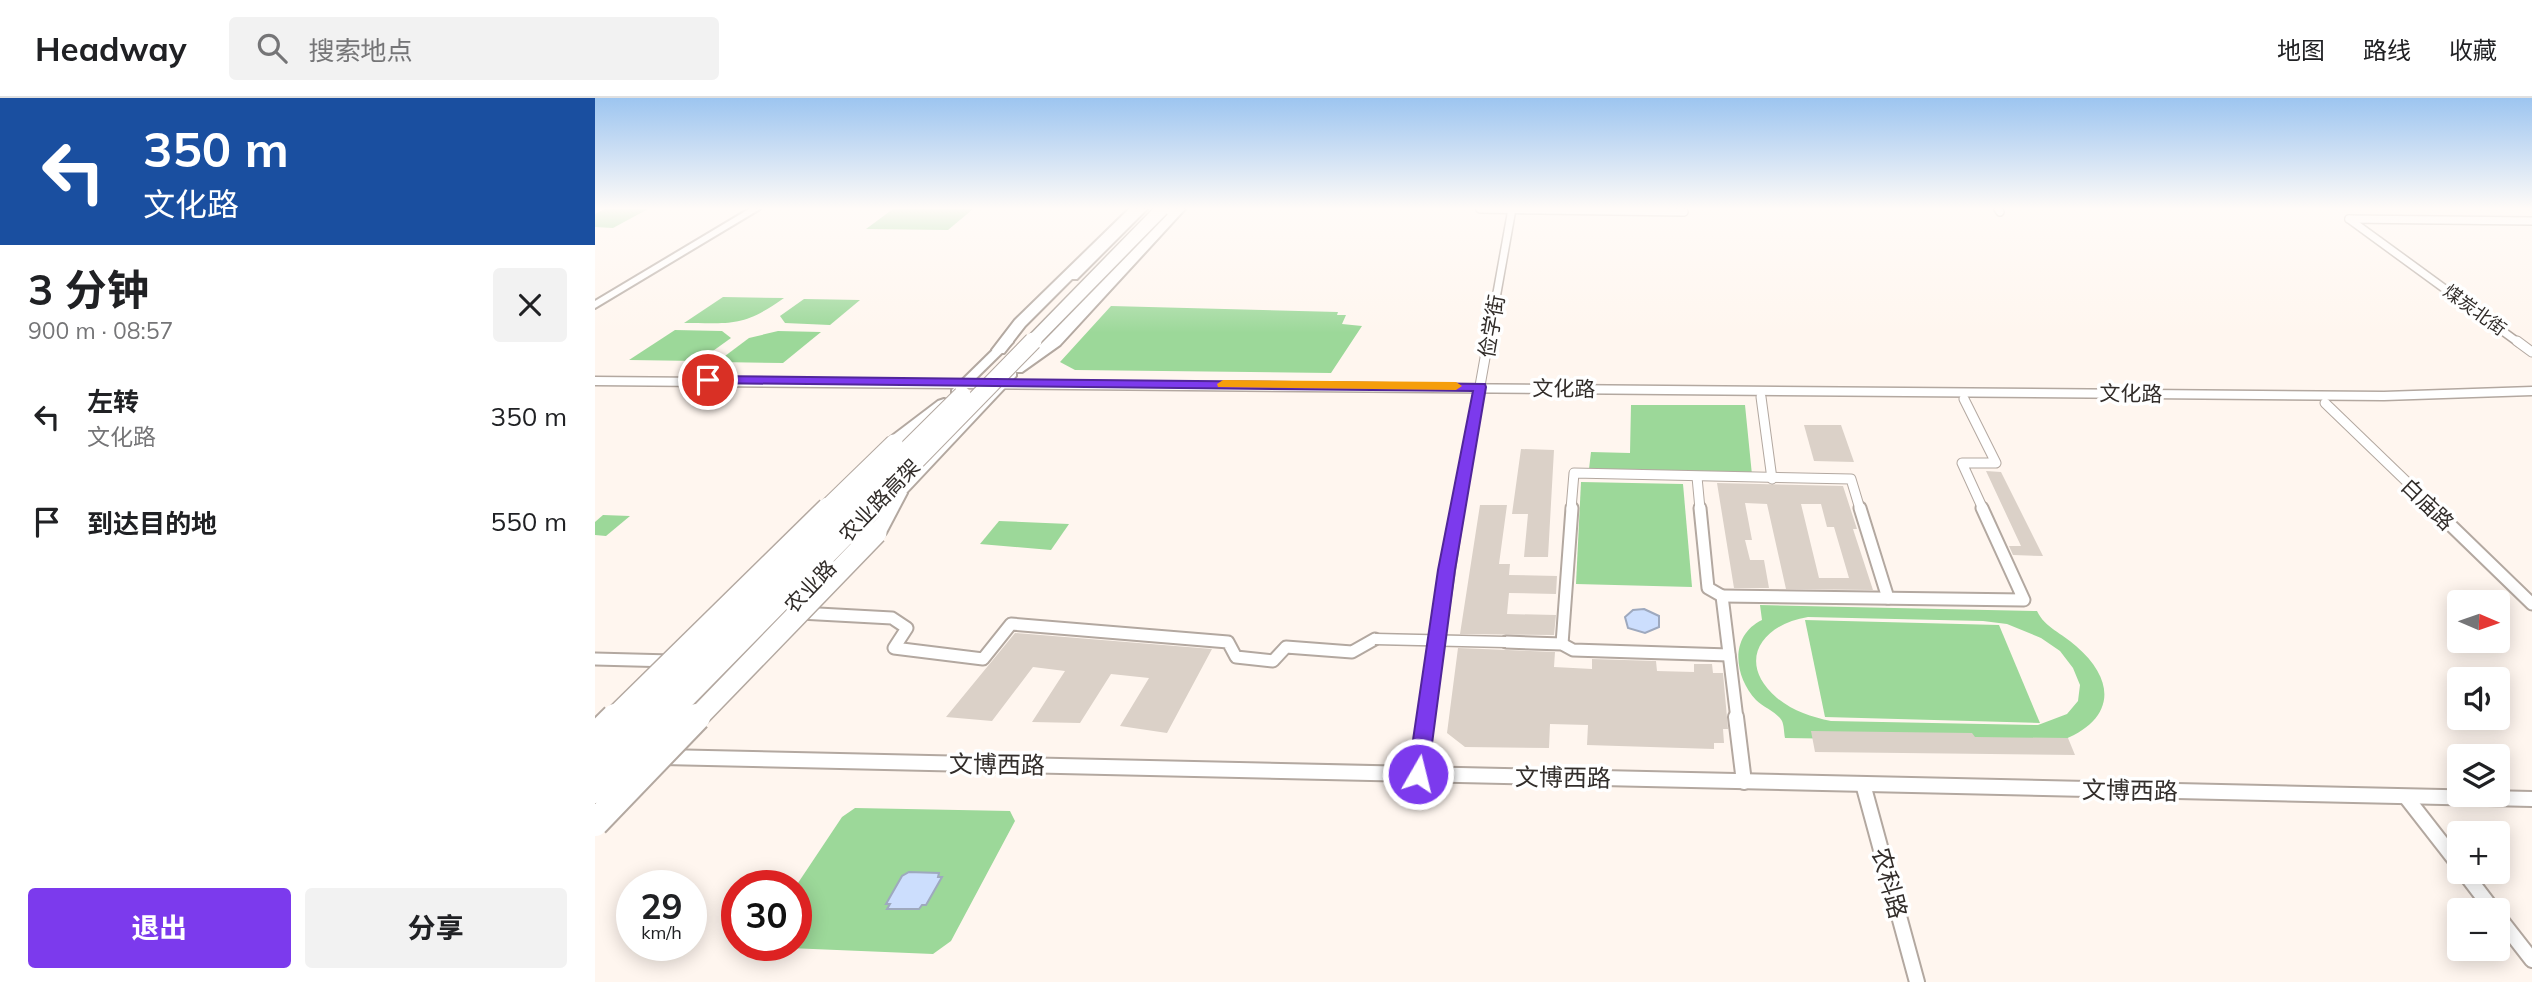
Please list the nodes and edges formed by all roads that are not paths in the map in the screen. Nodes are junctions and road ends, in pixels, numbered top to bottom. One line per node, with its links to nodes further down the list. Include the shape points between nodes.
1 (687, 250): 10 (street)
2 (1094, 250): 11 (highway)
3 (1101, 250): 11 (street, 农业路)
4 (1108, 250): 43 (highway, 农业路高架, bridge)
5 (1122, 250): 47 (highway, 农业路高架, bridge)
6 (1131, 250): 13 (street, 农业路)
7 (1141, 250): 13 (highway, via 1055,342)
8 (1505, 250): 18 (street, 俭学街)
9 (2392, 250): 12 (street, 煤炭北街)
10 (595, 305)
11 (999, 350): 15 (street, 农业路)
12 (2532, 352)
13 (1017, 369): 16 (street, 农业路)
14 (595, 381): 15 (main road, 文化路)
15 (963, 386): 16 (main road, 文化路); 17 (main road, 文化路); 24 (street, 农业路)
16 (1001, 386): 18 (main road, 文化路); 27 (street, 农业路)
17 (595, 388)
18 (1479, 391): 19 (main road, 文化路, via 2384,396); 20 (main road, 文化路); 44 (street, 俭学街)
19 (2532, 391)
20 (1761, 397): 21 (main road, 文化路); 26 (street)
21 (1964, 399): 23 (main road, 文化路); 29 (street, via 1996,463 1962,463 2024,600)
22 (2532, 399): 23 (main road, 文化路)
23 (2325, 403): 30 (street, 白庙路)
24 (944, 404): 37 (street, 农业路); 39 (highway, bridge, via 894,443)
25 (1697, 477): 26 (street); 28 (street, via 1708,588); 34 (street, via 1574,473)
26 (1772, 479): 29 (street, via 1851,479)
27 (898, 494): 31 (highway, bridge, via 876,533); 38 (street, 农业路)
28 (1722, 596): 29 (street); 35 (street)
29 (1888, 598)
30 (2532, 604)
31 (798, 613): 32 (street, via 893,618 907,628 894,649 983,659 1011,624 1228,642 1235,657 1273,661 1286,647 1352,652); 51 (highway, bridge)
32 (1375, 639): 33 (street, bridge)
33 (1506, 642): 34 (street)
34 (1562, 644): 35 (street, via 1573,650)
35 (1729, 655): 45 (street)
36 (595, 659): 37 (street)
37 (681, 661): 38 (street); 40 (street, 农业路)
38 (738, 662): 42 (street, 农业路)
39 (595, 737)
40 (595, 745)
41 (595, 755): 42 (street, 文博西路)
42 (647, 756): 44 (street, 文博西路); 50 (street, 农业路)
43 (595, 761)
44 (1418, 774): 45 (street, 文博西路)
45 (1744, 782): 46 (street, 文博西路)
46 (1863, 784): 48 (street, 文博西路); 57 (street, 农科路)
47 (595, 790)
48 (2406, 797): 49 (street, 文博西路); 52 (street)
49 (2532, 799)
50 (595, 811)
51 (595, 823)
52 (2447, 850)
53 (2473, 884): 54 (street)
54 (2484, 898)
55 (2510, 932): 56 (street)
56 (2532, 960)
57 (1917, 982)

